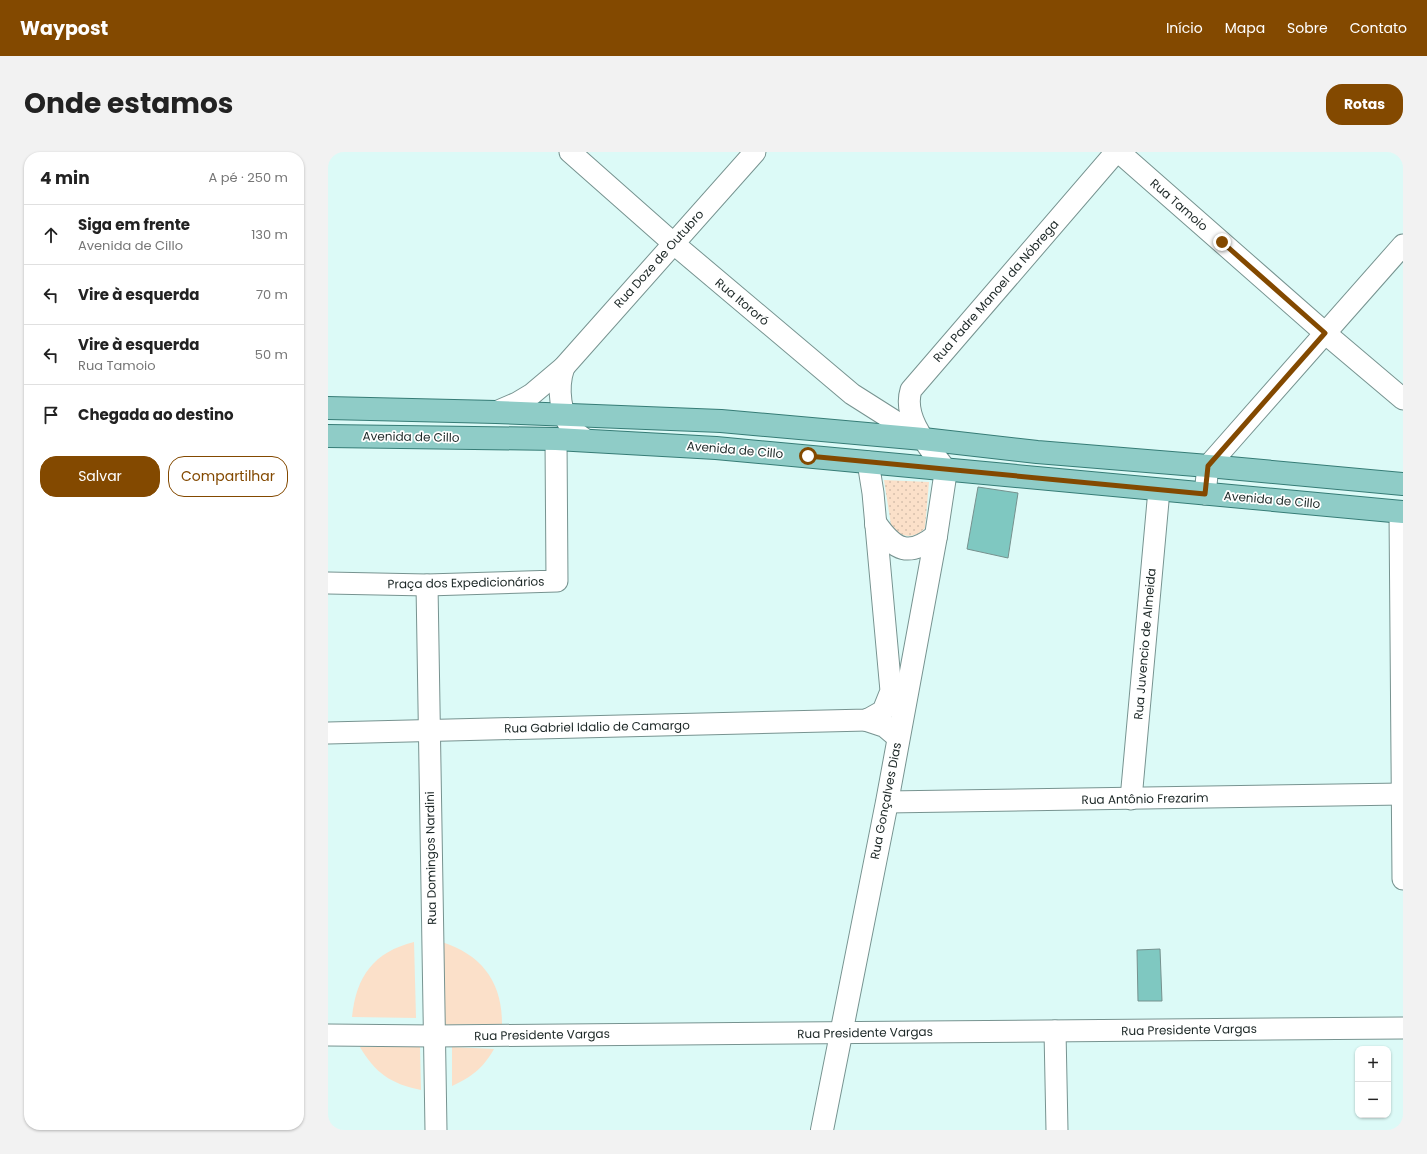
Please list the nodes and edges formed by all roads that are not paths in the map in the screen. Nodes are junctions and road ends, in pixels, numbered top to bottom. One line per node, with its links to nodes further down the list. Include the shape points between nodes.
1 (570, 152): 5 (street, Rua Itororó)
2 (755, 152): 5 (street, Rua Doze de Outubro)
3 (1116, 152): 15 (street, Rua Padre Manoel da Nóbrega, via 911,390 908,398 912,417)
4 (1119, 152): 7 (street, Rua Tamoio)
5 (673, 243): 8 (street, Rua Doze de Outubro); 15 (street, Rua Itororó, via 852,394)
6 (1403, 245): 7 (street)
7 (1325, 333): 9 (street, Rua Tamoio); 18 (street)
8 (564, 367): 11 (street, Rua Doze de Outubro, via 532,394); 12 (street, Rua Doze de Outubro, via 560,377 560,392)
9 (1403, 399)
10 (328, 408): 11 (main road)
11 (496, 412): 12 (main road)
12 (565, 414): 15 (main road, via 721,421); 16 (street, Rua Doze de Outubro, via 575,432)
13 (328, 436): 14 (main road, Avenida de Cillo)
14 (556, 439): 16 (main road, Avenida de Cillo); 27 (street, Praça dos Expedicionários, via 557,581)
15 (923, 439): 18 (main road, via 1037,452); 19 (street)
16 (586, 440): 17 (main road, Avenida de Cillo, via 716,448)
17 (868, 462): 19 (main road, Avenida de Cillo); 24 (street)
18 (1208, 466): 20 (main road); 22 (street)
19 (946, 470): 21 (main road, Avenida de Cillo); 25 (main road, Rua Gonçalves Dias)
20 (1403, 484)
21 (1159, 490): 22 (main road, Avenida de Cillo); 33 (street, Rua Juvencio de Almeida)
22 (1205, 494): 23 (main road, Avenida de Cillo)
23 (1401, 512): 32 (street)
24 (876, 524): 25 (main road, via 892,543 903,548 915,548); 28 (street, via 891,691 883,711)
25 (936, 536): 31 (main road, Rua Gonçalves Dias)
26 (328, 583): 27 (street, Praça dos Expedicionários)
27 (427, 585): 29 (street, Rua Domingos Nardini)
28 (867, 720): 29 (street, Rua Gabriel Idalio de Camargo); 31 (main road, via 885,726)
29 (429, 731): 30 (street, Rua Gabriel Idalio de Camargo); 40 (street, Rua Domingos Nardini)
30 (328, 733)
31 (898, 737): 34 (main road, Rua Gonçalves Dias)
32 (1403, 794): 33 (street, Rua Antônio Frezarim); 35 (street)
33 (1131, 799): 34 (street, Rua Antônio Frezarim)
34 (887, 802): 38 (main road, Rua Gonçalves Dias)
35 (1403, 879)
36 (1403, 1028): 37 (street, Rua Presidente Vargas)
37 (1056, 1031): 38 (street, Rua Presidente Vargas); 43 (street)
38 (840, 1033): 40 (street, Rua Presidente Vargas); 42 (main road, Rua Gonçalves Dias)
39 (328, 1035): 40 (street, Rua Presidente Vargas)
40 (434, 1036): 41 (street, Rua Domingos Nardini)
41 (436, 1130)
42 (822, 1130)
43 (1057, 1130)

